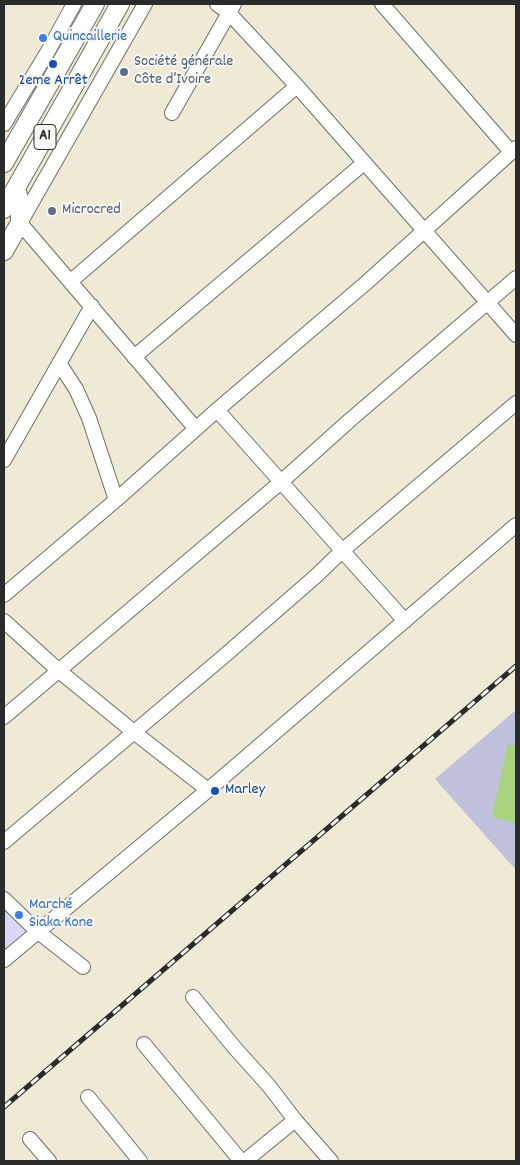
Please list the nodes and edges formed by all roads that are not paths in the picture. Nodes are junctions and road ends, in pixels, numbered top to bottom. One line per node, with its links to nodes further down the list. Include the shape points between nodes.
1 (74, 4): 10 (street)
2 (95, 4): 13 (main road, A1)
3 (120, 4): 14 (main road, A1)
4 (145, 4): 16 (street)
5 (216, 4): 7 (street)
6 (382, 4): 11 (street)
7 (232, 8): 8 (street); 9 (street)
8 (297, 86): 12 (street); 20 (street)
9 (172, 113)
10 (4, 124)
11 (514, 150): 17 (street)
12 (364, 162): 17 (street); 24 (street)
13 (4, 163)
14 (16, 188): 15 (main road, A1); 16 (main road)
15 (4, 209)
16 (20, 223): 18 (main road); 20 (street)
17 (426, 230): 21 (street); 27 (street)
18 (4, 251)
19 (516, 278): 21 (street)
20 (71, 282): 22 (street)
21 (488, 302): 23 (street); 30 (street)
22 (92, 306): 24 (street); 25 (street)
23 (516, 335)
24 (134, 357): 28 (street)
25 (59, 363): 29 (street); 31 (street, via 86,411)
26 (516, 402): 33 (street)
27 (217, 410): 28 (street); 30 (street)
28 (196, 429): 31 (street)
29 (4, 460)
30 (281, 482): 33 (street); 37 (street)
31 (116, 500): 34 (street)
32 (516, 525): 36 (street)
33 (343, 550): 36 (street); 39 (street)
34 (4, 595)
35 (4, 621): 37 (street)
36 (405, 621): 40 (street)
37 (58, 670): 38 (street); 39 (street)
38 (4, 717)
39 (135, 733): 40 (street); 41 (street)
40 (208, 790): 43 (street)
41 (4, 842)
42 (4, 899): 43 (street)
43 (37, 931): 44 (street); 45 (street)
44 (4, 960)
45 (83, 967)
46 (193, 997): 49 (street)
47 (144, 1044): 53 (street)
48 (88, 1097): 52 (street)
49 (295, 1120): 54 (street); 55 (street)
50 (30, 1139): 51 (street)
51 (49, 1161)
52 (140, 1161)
53 (241, 1161)
54 (245, 1161)
55 (331, 1161)

